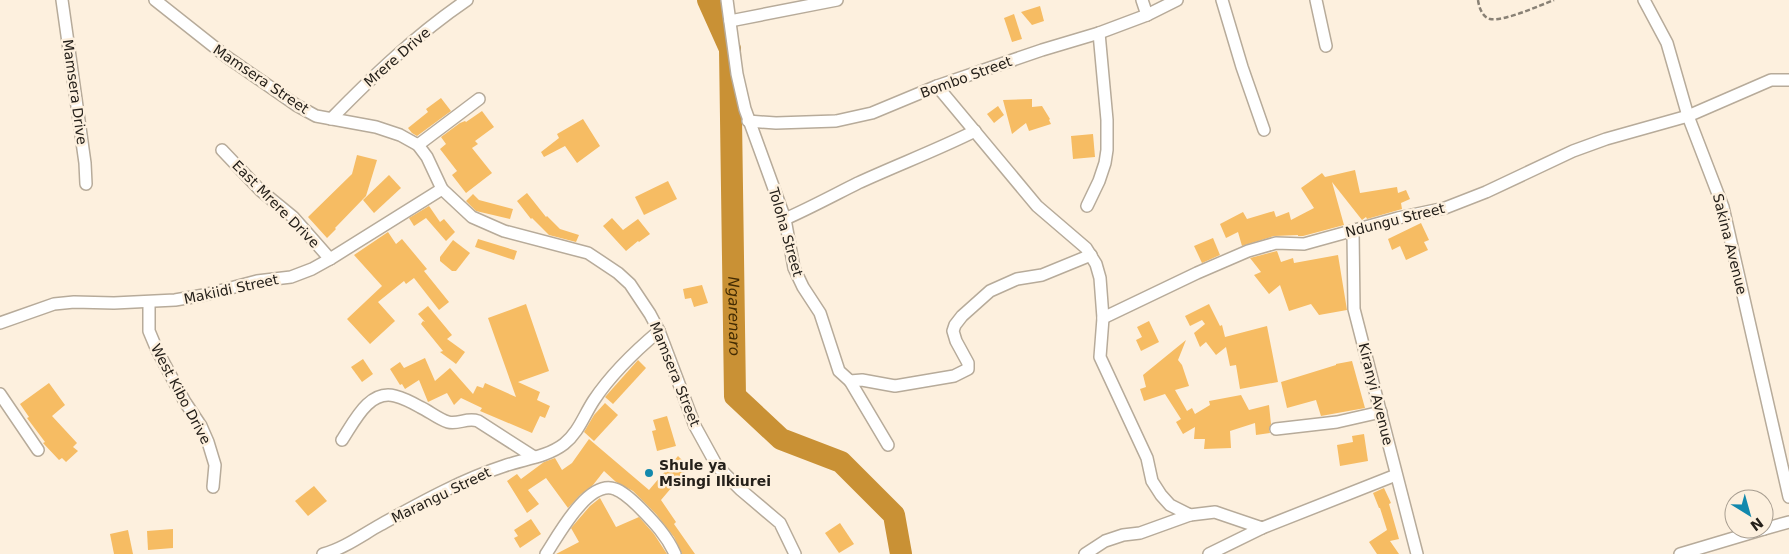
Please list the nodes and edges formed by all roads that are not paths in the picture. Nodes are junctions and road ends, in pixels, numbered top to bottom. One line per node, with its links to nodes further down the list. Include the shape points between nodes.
1 (62, 0): 25 (street, Mamsera Drive)
2 (467, 0): 19 (street, Mrere Drive, via 387,65)
3 (727, 0): 12 (street, Toloha Street)
4 (837, 0): 12 (street)
5 (1142, 0): 11 (street)
6 (1177, 0): 11 (street, Bombo Street)
7 (1222, 0): 21 (street)
8 (1316, 0): 14 (street)
9 (1644, 0): 18 (street, Sakina Avenue, via 1667,43)
10 (161, 2): 19 (street, Mamsera Street, via 227,57 296,105 316,116)
11 (1147, 15): 13 (street, Bombo Street)
12 (730, 21): 20 (street, Toloha Street)
13 (1099, 32): 16 (street, Bombo Street); 27 (street, via 1107,150 1099,181)
14 (1326, 46)
15 (1789, 80): 18 (street, Ndungu Street, via 1771,80)
16 (937, 86): 20 (street, Bombo Street, via 854,118 776,123); 22 (street)
17 (479, 99): 23 (street)
18 (1688, 116): 29 (street, Ndungu Street, via 1573,150 1445,208); 46 (street, Sakina Avenue, via 1723,207)
19 (331, 119): 23 (street, Mamsera Street, via 376,126)
20 (748, 121): 28 (street, Toloha Street)
21 (1264, 130)
22 (976, 131): 28 (street); 30 (street, via 1037,206)
23 (418, 145): 26 (street, Mamsera Street)
24 (222, 150): 31 (street, East Mrere Drive, via 260,190 293,217)
25 (86, 184)
26 (442, 189): 31 (street, Makiidi Street); 35 (street, Mamsera Street, via 472,217 489,225 588,253 609,266 630,284)
27 (1087, 206)
28 (785, 219): 36 (street, Toloha Street, via 797,277 820,313 839,371)
29 (1353, 231): 33 (street, Ndungu Street, via 1304,244 1276,243 1248,251); 38 (street, Kiranyi Avenue, via 1354,309)
30 (1091, 254): 33 (street, via 1100,278); 36 (street, via 1042,275 1017,278 990,291 962,316 953,331 968,369 954,376 895,386)
31 (330, 259): 32 (street, Makiidi Street, via 291,277 256,281 204,295)
32 (148, 302): 34 (street, Makiidi Street, via 54,304); 45 (street, West Kibo Drive, via 149,331 157,350 208,442 214,464)
33 (1103, 318): 47 (street, via 1100,357 1147,458 1152,481 1170,506)
34 (0, 323)
35 (659, 331): 43 (street, Marangu Street, via 611,376 576,432 565,443); 55 (street, Mamsera Street, via 696,426 717,466 780,523)
36 (850, 381): 41 (street, Toloha Street)
37 (0, 394): 42 (street)
38 (1381, 412): 39 (street, via 1336,422); 44 (street, Kiranyi Avenue)
39 (1276, 429)
40 (342, 440): 43 (street, via 366,405 385,395 395,396 453,423 468,419 478,421)
41 (888, 445)
42 (38, 450)
43 (534, 456): 52 (street, Marangu Street, via 485,472 435,495)
44 (1396, 475): 50 (street); 58 (street, Kiranyi Avenue)
45 (213, 486)
46 (1789, 497)
47 (1190, 515): 50 (street, via 1215,512); 56 (street, via 1140,533 1105,541)
48 (1789, 522): 49 (street)
49 (1774, 526)
50 (1262, 528): 57 (street)
51 (1730, 539): 59 (street)
52 (323, 554)
53 (546, 554): 54 (street, via 582,502 599,490 609,488 625,495 653,521)
54 (675, 554)
55 (795, 554)
56 (1086, 554)
57 (1209, 554)
58 (1417, 554)
59 (1680, 554)

